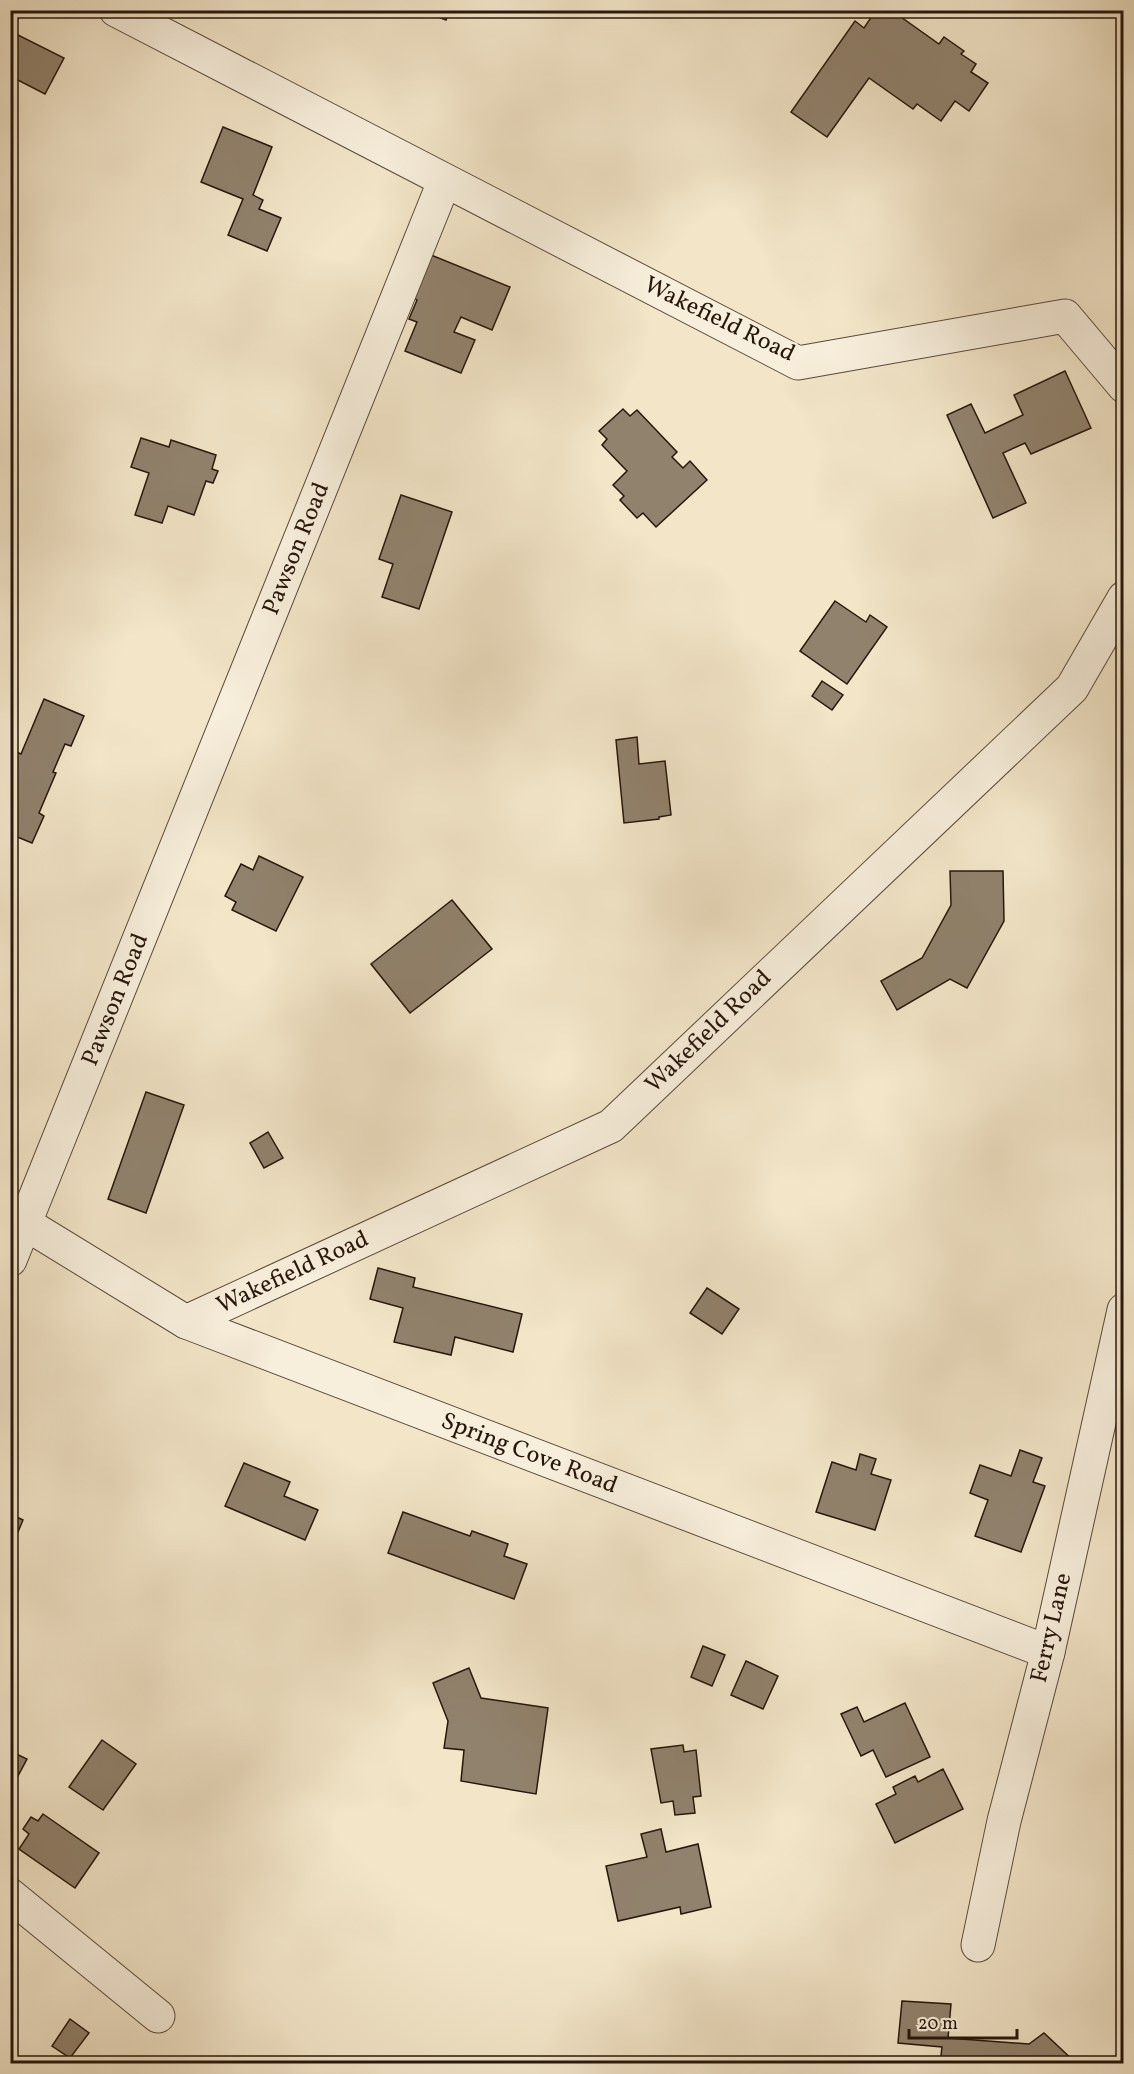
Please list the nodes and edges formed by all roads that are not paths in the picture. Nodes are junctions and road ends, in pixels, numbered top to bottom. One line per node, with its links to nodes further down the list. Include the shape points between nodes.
1 (116, 10): 2 (street)
2 (444, 182): 3 (street, Wakefield Road, via 798,363 1065,315); 5 (street, Pawson Road)
3 (1124, 386)
4 (1124, 598): 8 (street, Wakefield Road, via 1072,688 611,1126)
5 (26, 1224): 6 (street, Pawson Road); 8 (street, Spring Cove Road)
6 (10, 1260)
7 (1124, 1310): 9 (street, Ferry Lane)
8 (186, 1322): 9 (street, Spring Cove Road)
9 (1048, 1652): 11 (street, Ferry Lane, via 1004,1821)
10 (10, 1895): 12 (street)
11 (978, 1945)
12 (158, 2016)

